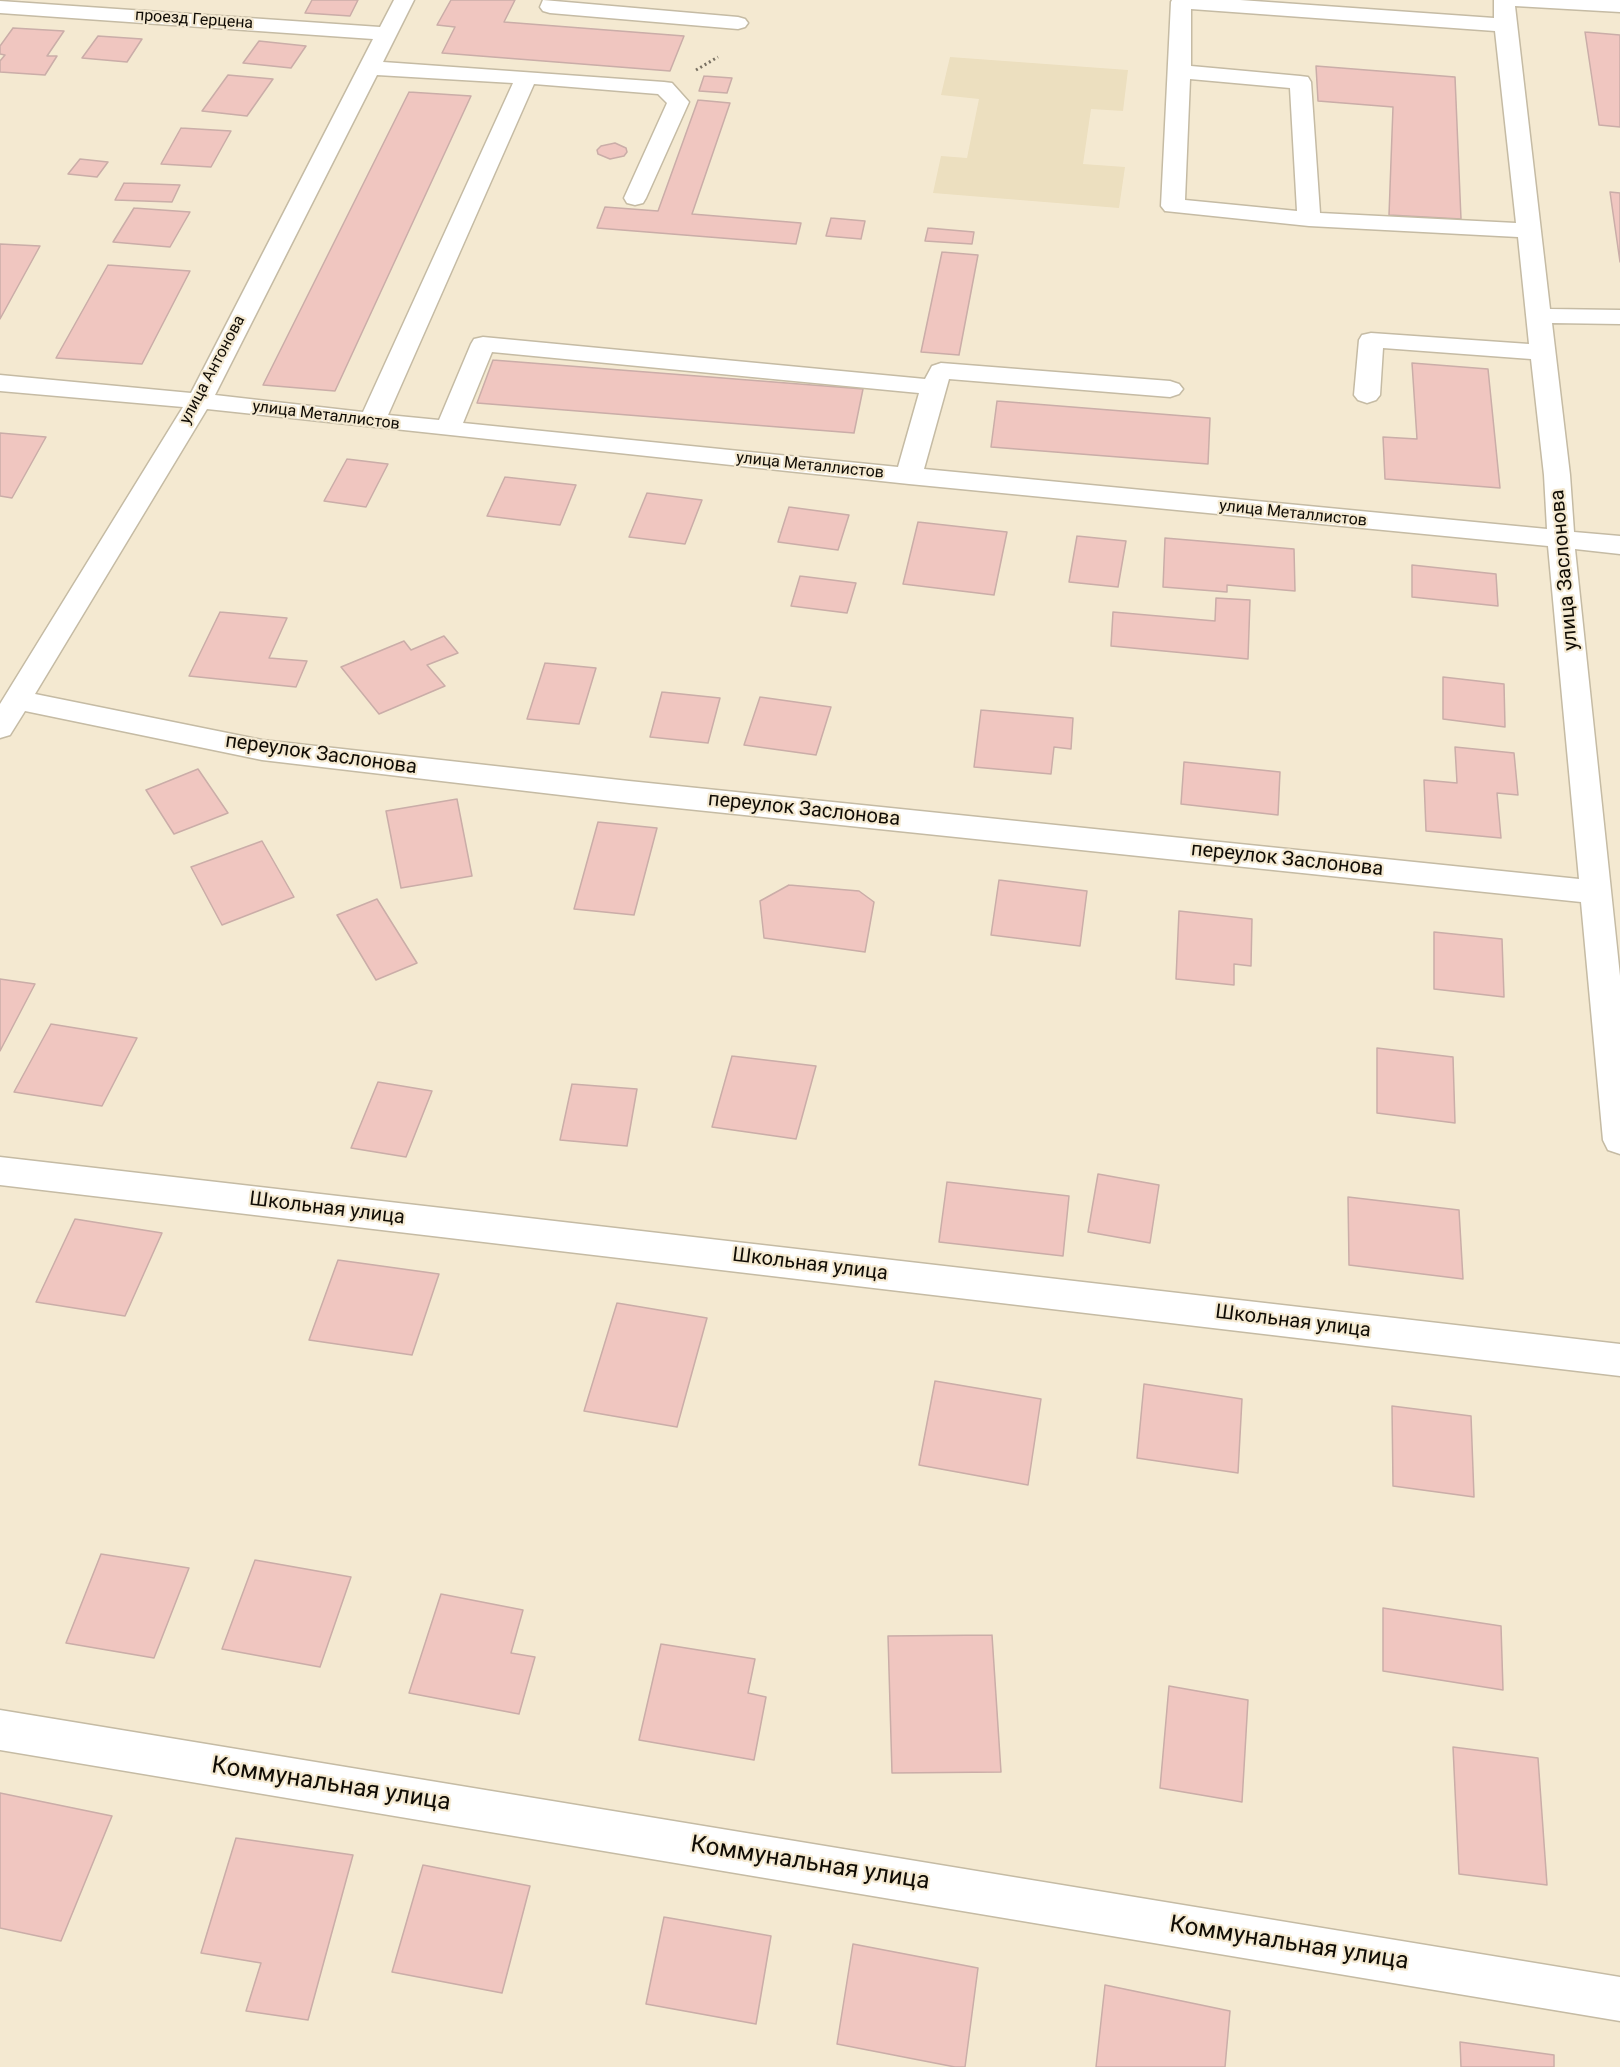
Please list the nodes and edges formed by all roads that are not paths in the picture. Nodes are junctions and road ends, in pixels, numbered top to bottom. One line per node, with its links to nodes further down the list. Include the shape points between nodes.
1 (405, 0): 8 (street, улица Антонова)
2 (553, 0): 7 (street, via 550,7)
3 (1403, 0): 6 (street)
4 (1620, 6): 6 (street)
5 (0, 7): 8 (street, проезд Герцена)
6 (1506, 8): 10 (street, via 1182,2); 14 (street, улица Заслонова)
7 (738, 23)
8 (387, 34): 9 (street, улица Антонова)
9 (371, 68): 11 (street); 22 (street, улица Антонова)
10 (1180, 72): 13 (street, via 1300,82); 13 (street, via 1173,206)
11 (526, 77): 12 (street, via 664,88 678,102); 23 (street)
12 (635, 198)
13 (1308, 219): 14 (street)
14 (1529, 231): 15 (street, улица Заслонова)
15 (1539, 316): 16 (street); 17 (street, улица Заслонова)
16 (1620, 317)
17 (1542, 352): 21 (street, via 1371,340); 26 (street, улица Заслонова)
18 (0, 383): 22 (street, улица Металлистов)
19 (933, 387): 20 (street, via 940,371); 24 (street, via 483,344); 25 (street)
20 (1170, 389)
21 (1367, 395)
22 (199, 401): 23 (street, улица Металлистов); 28 (street, улица Антонова)
23 (372, 422): 24 (street, улица Металлистов)
24 (448, 429): 25 (street, улица Металлистов)
25 (909, 476): 26 (street, улица Металлистов)
26 (1561, 541): 27 (street, улица Металлистов); 30 (street, улица Заслонова)
27 (1620, 545)
28 (17, 700): 29 (street, улица Антонова); 30 (street, переулок Заслонова, via 262,750 641,794)
29 (0, 729)
30 (1594, 892): 31 (street, улица Заслонова)
31 (1620, 1140)
32 (0, 1171): 33 (street, Школьная улица)
33 (1620, 1360)
34 (0, 1730): 35 (street, Коммунальная улица)
35 (1620, 1999)

